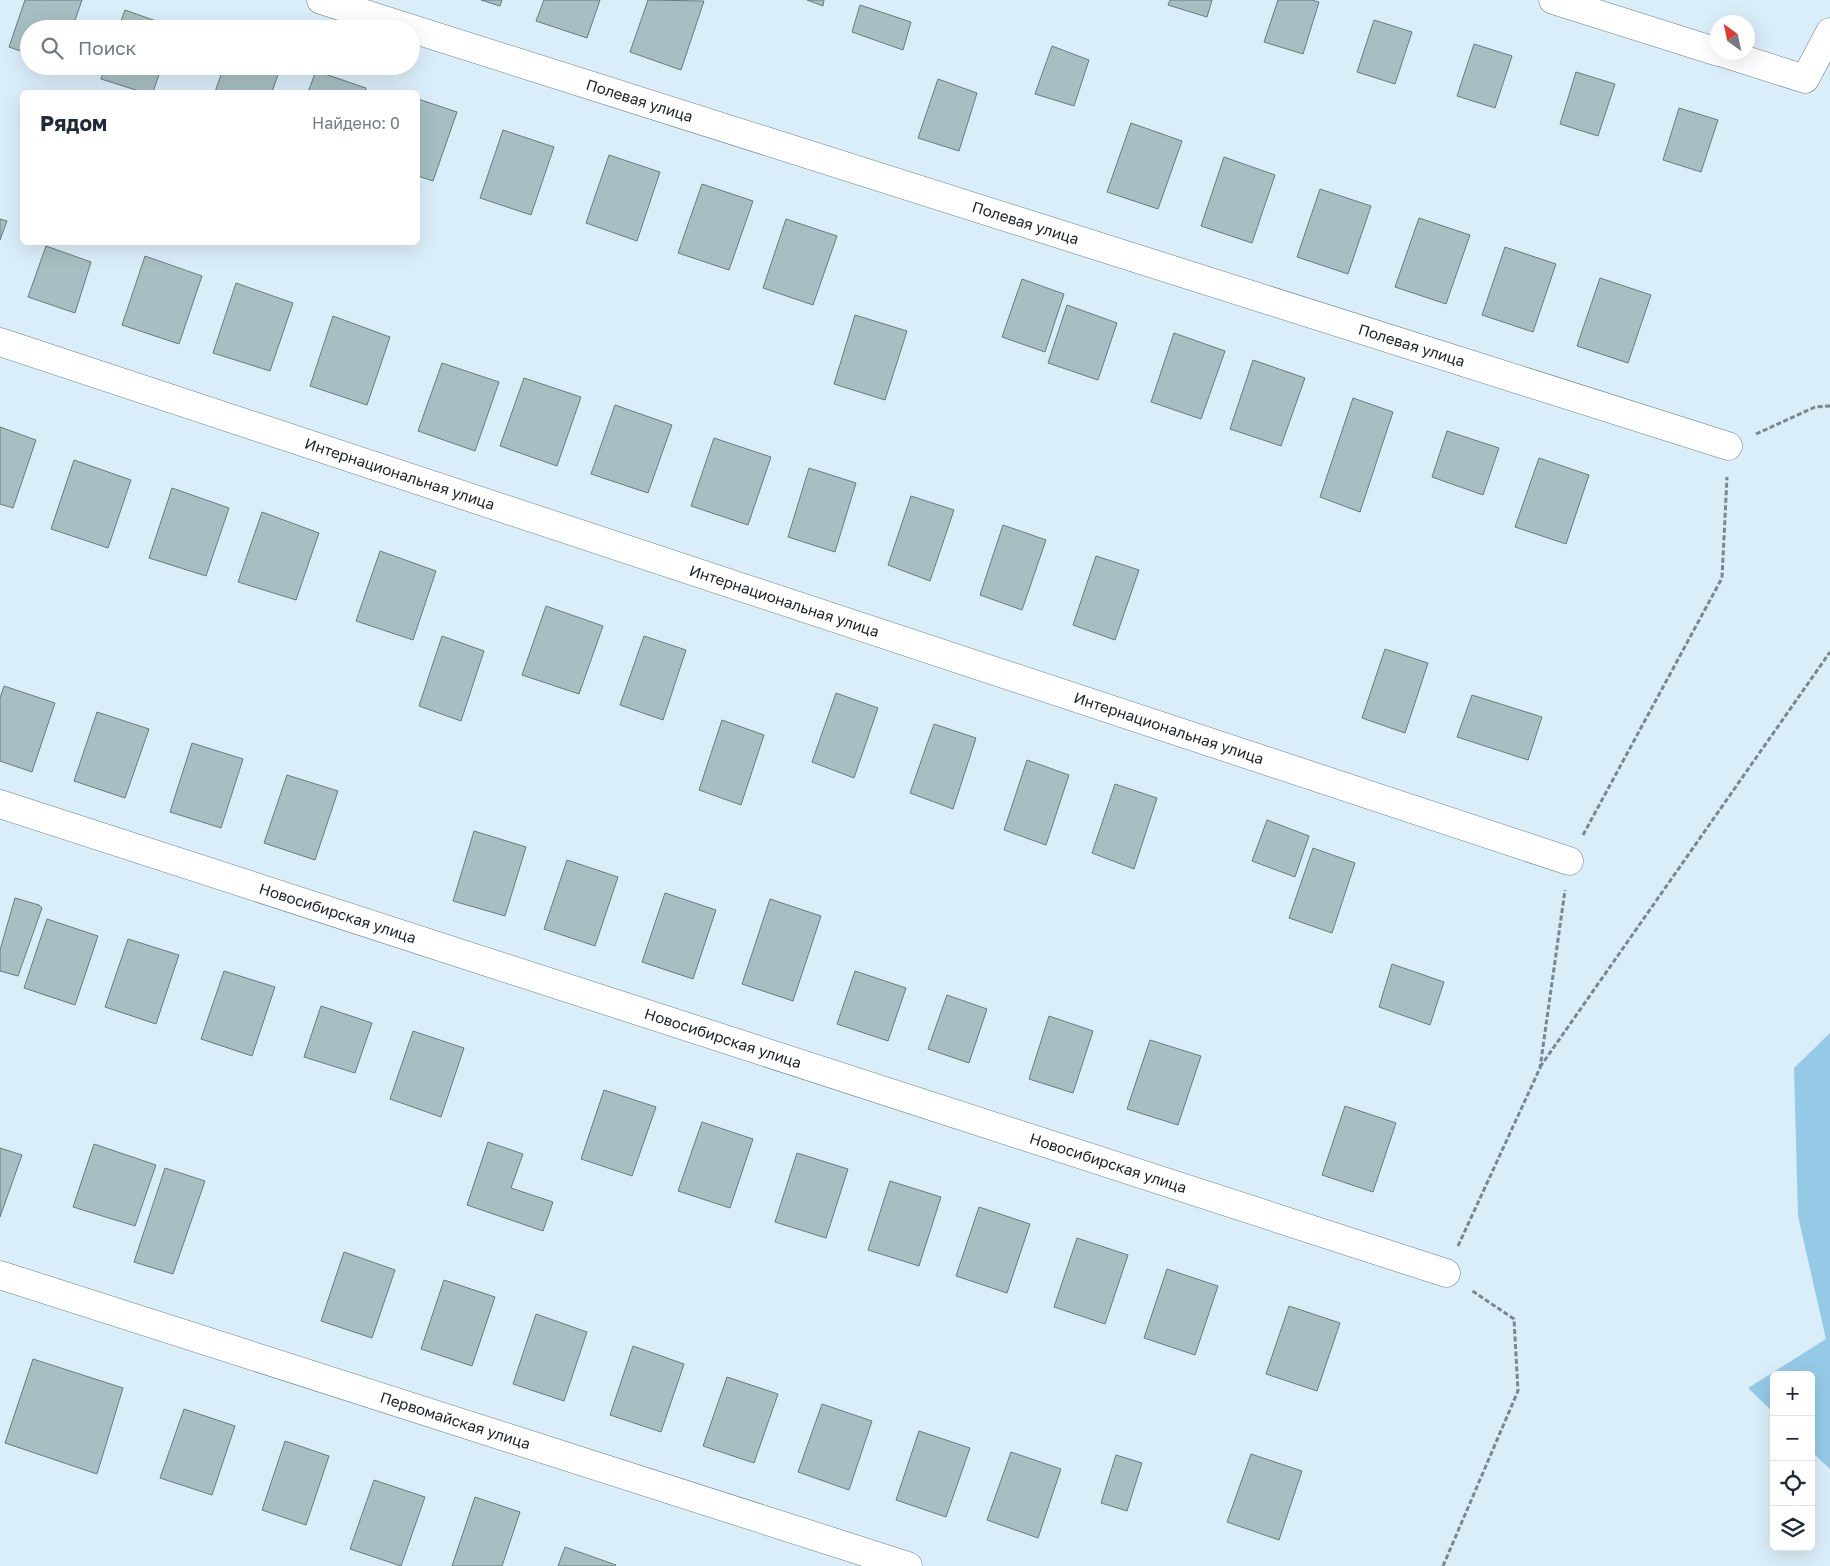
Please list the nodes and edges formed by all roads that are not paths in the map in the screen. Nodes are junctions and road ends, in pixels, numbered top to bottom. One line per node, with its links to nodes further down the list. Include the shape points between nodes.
1 (322, 0): 3 (street, Полевая улица)
2 (1553, 0): 6 (street)
3 (385, 20)
4 (420, 31): 9 (street, Полевая улица)
5 (1830, 32): 7 (street, via 1805,79)
6 (1710, 49)
7 (1744, 60)
8 (0, 342): 11 (street, Интернациональная улица)
9 (1728, 446)
10 (0, 804): 12 (street, Новосибирская улица)
11 (1568, 861)
12 (1446, 1272)
13 (0, 1275): 14 (street, Первомайская улица)
14 (908, 1566)

